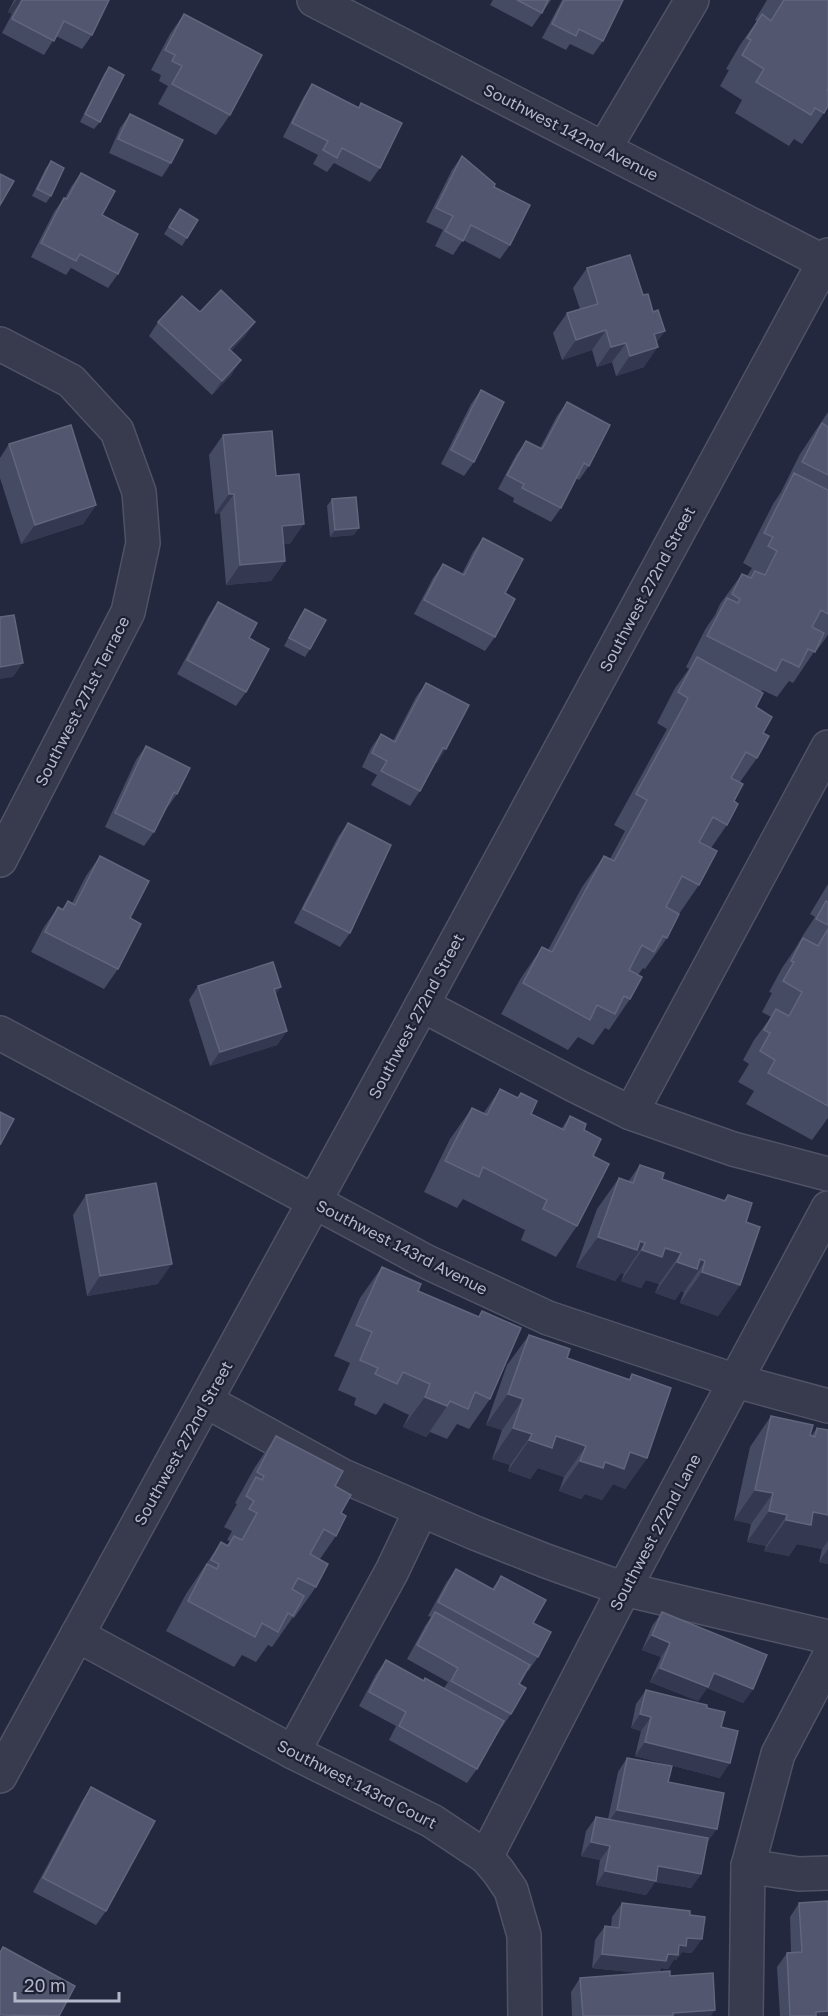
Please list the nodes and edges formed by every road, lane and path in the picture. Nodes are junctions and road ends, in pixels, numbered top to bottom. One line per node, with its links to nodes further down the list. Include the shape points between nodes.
1 (314, 0): 3 (street, Southwest 142nd Avenue)
2 (692, 0): 3 (street)
3 (604, 149): 4 (street, Southwest 142nd Avenue)
4 (827, 260): 9 (street, Southwest 272nd Street)
5 (0, 344): 7 (street, Southwest 271st Terrace, via 71,381 117,431 139,492 143,543 128,612)
6 (828, 747): 11 (street)
7 (8, 822): 8 (street, Southwest 271st Terrace)
8 (0, 860)
9 (422, 1005): 11 (street); 13 (street, Southwest 272nd Street)
10 (0, 1033): 13 (street, Southwest 143rd Avenue)
11 (631, 1113): 12 (street, via 733,1149)
12 (828, 1174)
13 (315, 1202): 15 (street, Southwest 143rd Avenue, via 427,1262 548,1318); 16 (street, Southwest 272nd Street)
14 (828, 1208): 15 (street, Southwest 272nd Lane)
15 (735, 1381): 17 (street, Southwest 143rd Avenue); 19 (street, Southwest 272nd Lane)
16 (206, 1401): 18 (street, via 343,1476); 20 (street, Southwest 272nd Street)
17 (828, 1406)
18 (422, 1510): 19 (street); 23 (street)
19 (624, 1589): 21 (street); 25 (street, Southwest 272nd Lane)
20 (77, 1635): 23 (street, Southwest 143rd Court); 24 (street, Southwest 272nd Street)
21 (828, 1637)
22 (828, 1659): 26 (street, via 778,1754)
23 (293, 1752): 25 (street, Southwest 143rd Court, via 432,1821)
24 (0, 1776)
25 (486, 1857): 28 (street, Southwest 143rd Court, via 511,1890 524,1935)
26 (748, 1866): 27 (street, via 800,1874); 29 (street)
27 (828, 1872)
28 (525, 2016)
29 (746, 2016)

